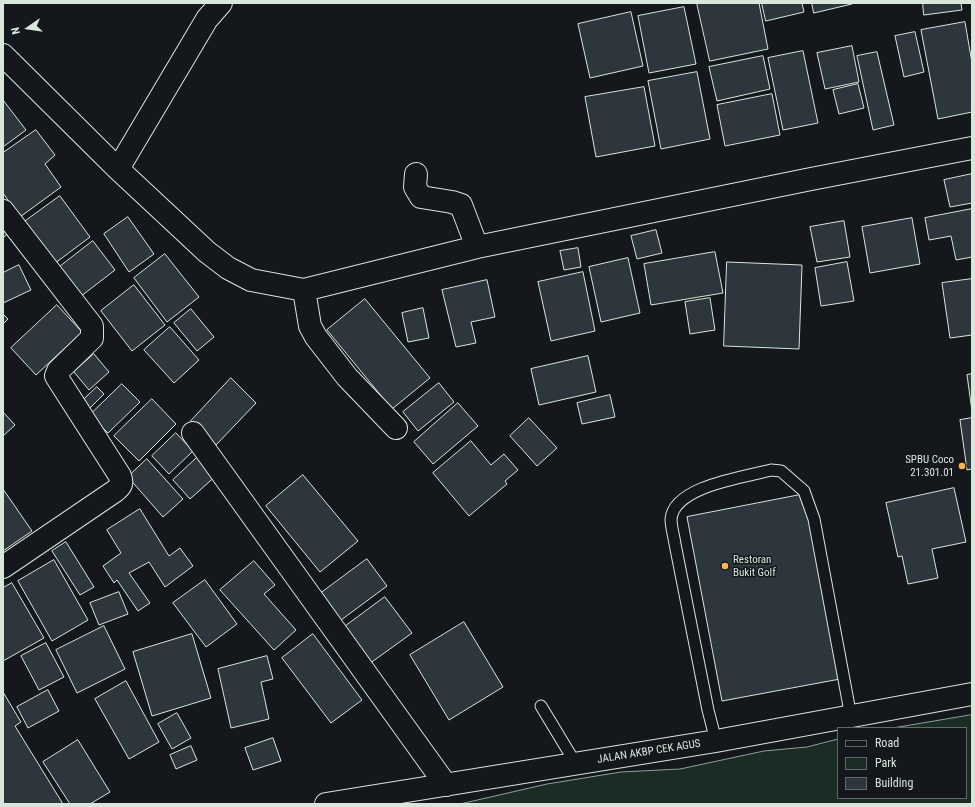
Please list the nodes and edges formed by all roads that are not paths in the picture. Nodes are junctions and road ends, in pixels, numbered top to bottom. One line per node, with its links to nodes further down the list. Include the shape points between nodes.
1 (221, 3): 4 (street, via 208,19)
2 (3, 55): 4 (street)
3 (972, 148): 7 (street, via 811,178)
4 (118, 169): 8 (street, via 207,252 228,268 251,280)
5 (416, 174): 7 (street, via 415,187 421,197 461,205)
6 (3, 211): 11 (street, via 93,329 92,338 56,376 120,476 122,484)
7 (477, 247): 8 (street)
8 (304, 290): 9 (street, via 310,326 316,337 347,377)
9 (396, 428)
10 (193, 433): 17 (street)
11 (3, 567)
12 (972, 694): 14 (street, JALAN AKBP CEK AGUS)
13 (541, 706): 16 (lane)
14 (851, 717): 15 (street, JALAN AKBP CEK AGUS); 15 (lane, via 809,502 804,491 781,471 771,470 696,490 678,503 671,519)
15 (716, 741): 16 (street, JALAN AKBP CEK AGUS)
16 (576, 764): 17 (street, JALAN AKBP CEK AGUS)
17 (446, 785): 18 (street, JALAN AKBP CEK AGUS)
18 (374, 800): 19 (street, JALAN AKBP CEK AGUS)
19 (326, 804)

